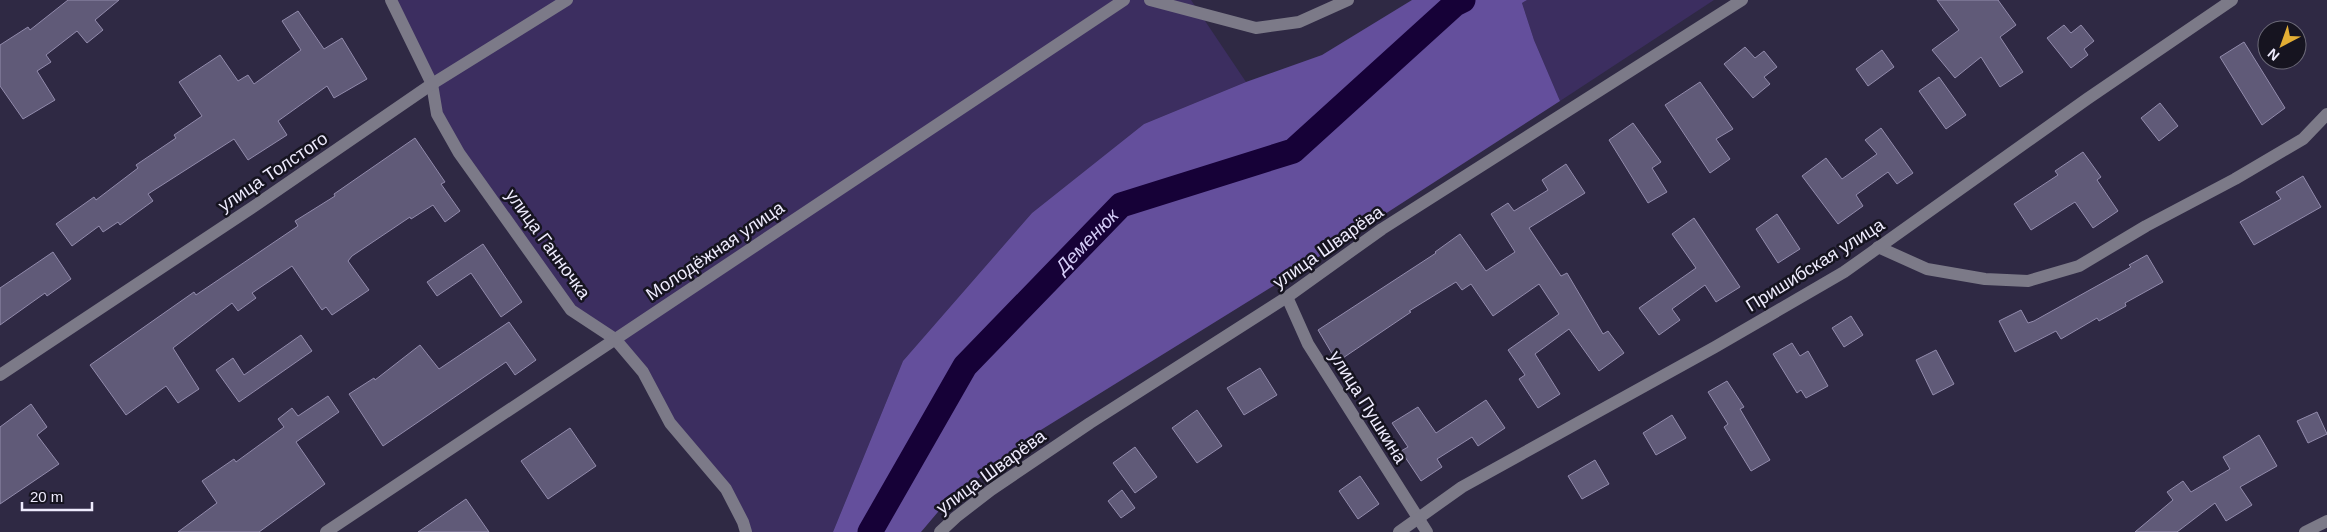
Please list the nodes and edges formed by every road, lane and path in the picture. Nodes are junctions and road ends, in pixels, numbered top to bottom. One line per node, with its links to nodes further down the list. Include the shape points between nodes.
1 (391, 0): 8 (street, улица Ганночка)
2 (567, 0): 8 (street, улица Толстого)
3 (1124, 0): 12 (street, Молодёжная улица)
4 (1150, 0): 5 (street, via 1256,28 1299,22)
5 (1348, 0)
6 (1742, 0): 11 (street, улица Шварёва, via 1382,229)
7 (2232, 0): 10 (street, Пришибская улица)
8 (432, 84): 12 (street, улица Ганночка, via 437,114 459,153 571,310); 13 (street, улица Толстого)
9 (2327, 114): 10 (street, via 2303,139 2079,266 2028,281 1985,279 1927,268)
10 (1878, 247): 14 (street, Пришибская улица, via 1844,272 1715,348 1462,487)
11 (1287, 297): 14 (street, улица Пушкина, via 1308,344); 18 (street, улица Шварёва, via 1090,422 991,490)
12 (615, 339): 16 (street, Молодёжная улица); 17 (street, улица Ганночка, via 643,372 670,423 726,489)
13 (0, 375)
14 (1417, 519): 19 (street, Пришибская улица); 20 (street, улица Пушкина)
15 (2327, 521): 21 (street)
16 (326, 532)
17 (746, 532)
18 (940, 532)
19 (1399, 532)
20 (1427, 532)
21 (2305, 532)

